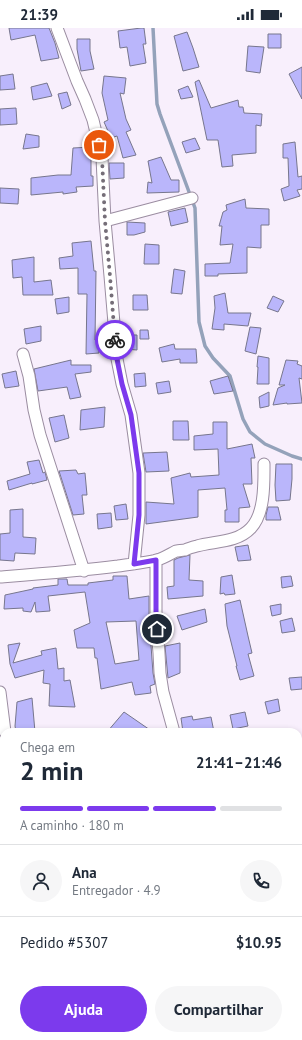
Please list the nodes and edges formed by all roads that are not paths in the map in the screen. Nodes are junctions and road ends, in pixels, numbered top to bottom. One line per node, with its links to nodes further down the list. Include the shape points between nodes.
1 (57, 28): 3 (street, via 93,120 102,158)
2 (192, 198): 3 (street)
3 (105, 221): 7 (street, via 117,359 131,415 139,473 139,515)
4 (23, 354): 8 (street, via 40,436)
5 (264, 464): 6 (street, via 264,488 260,508 257,520 251,528 237,537 197,545)
6 (156, 560): 7 (street); 12 (street, via 156,617 160,673)
7 (134, 564): 8 (street)
8 (84, 571): 9 (street)
9 (0, 577)
10 (0, 692): 11 (street)
11 (4, 728)
12 (173, 728)

